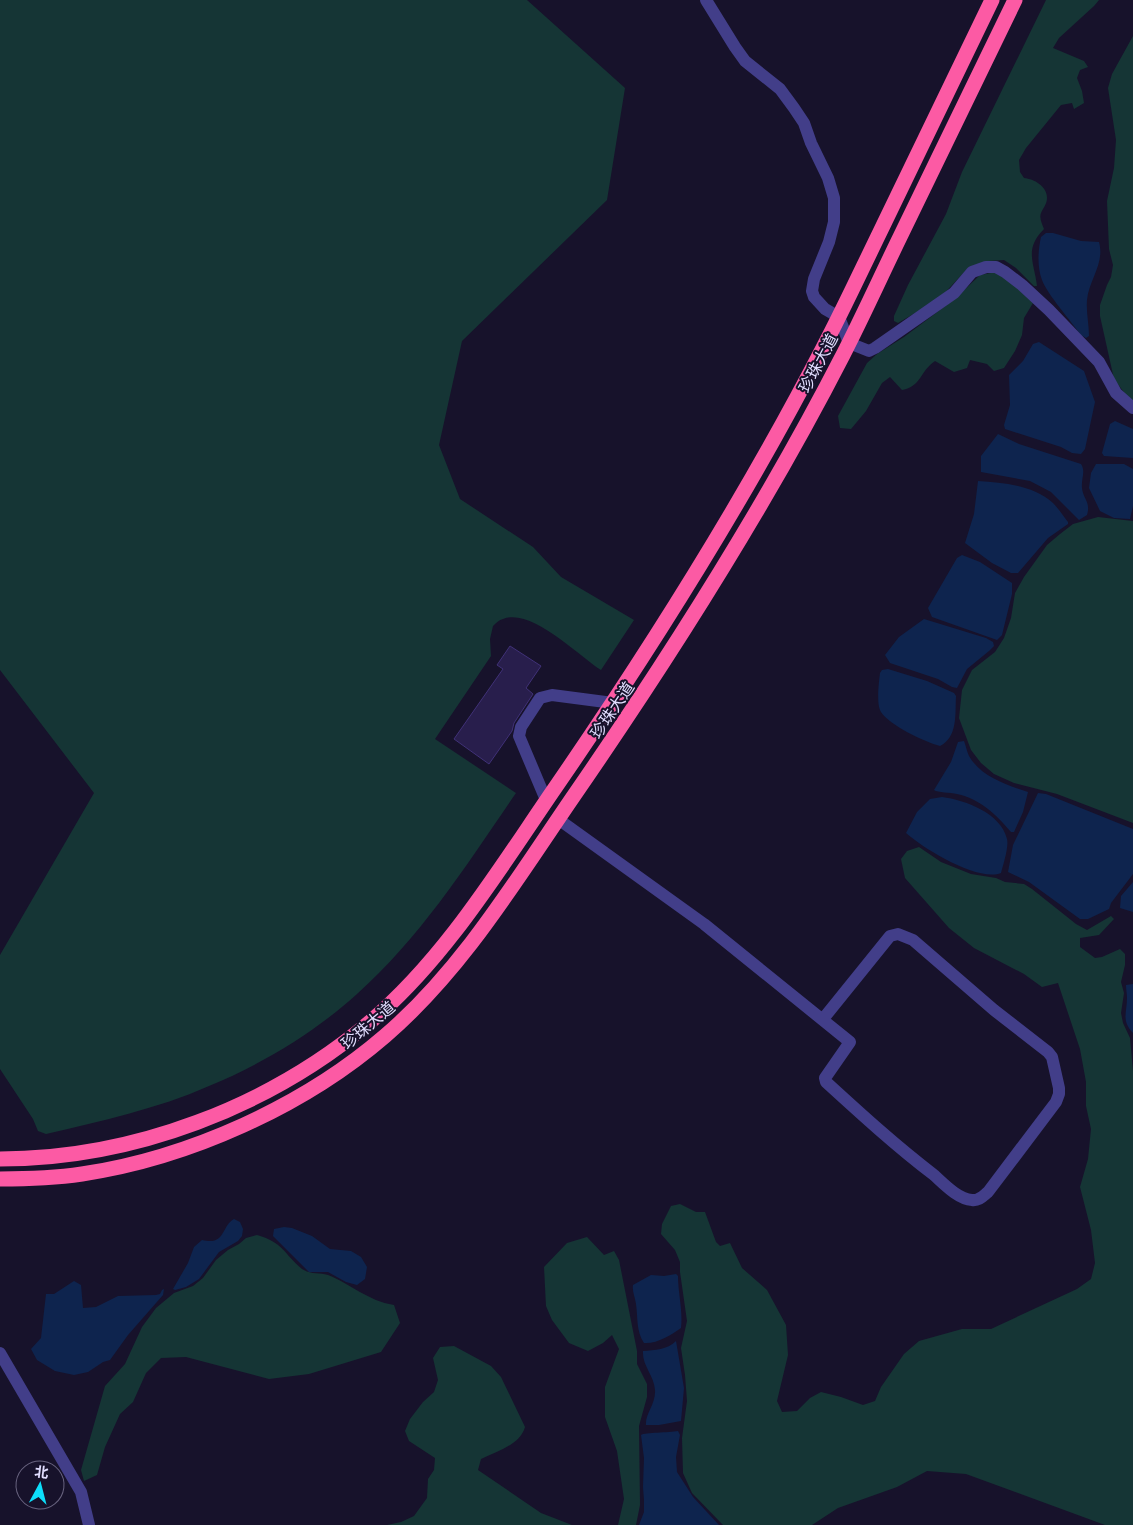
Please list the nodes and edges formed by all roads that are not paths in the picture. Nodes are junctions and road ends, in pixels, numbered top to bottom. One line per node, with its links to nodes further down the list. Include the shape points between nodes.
1 (706, 0): 4 (street, via 746,61 780,89 794,108 828,178 834,198 834,222 812,291 825,309)
2 (992, 0): 4 (highway, 珍珠大道)
3 (1014, 0): 5 (highway, 珍珠大道)
4 (839, 317): 5 (street); 7 (highway, 珍珠大道, via 748,484)
5 (849, 343): 6 (street, via 869,351 875,348 954,293 972,272 996,267 1049,310 1099,362 1116,393); 9 (highway, 珍珠大道, via 697,611)
6 (1133, 408)
7 (613, 704): 8 (highway, 珍珠大道); 8 (street, via 552,695 540,698 521,727 519,736)
8 (546, 800): 11 (highway, 珍珠大道, via 482,894 421,971 372,1020 306,1068 262,1094 217,1114 124,1145 80,1154)
9 (558, 819): 10 (street, via 704,924); 12 (highway, 珍珠大道, via 499,905 436,984 386,1035 316,1086 225,1133 129,1165 82,1174)
10 (823, 1019): 10 (street, via 850,1042 825,1078 826,1082 910,1157 953,1191 974,1201 988,1192 1059,1094 1052,1057 1048,1052 913,940 898,934 890,936)
11 (0, 1159)
12 (0, 1179)
13 (0, 1353): 16 (street, via 81,1492)
14 (0, 1364): 15 (street, via 76,1494)
15 (83, 1525)
16 (89, 1525)

